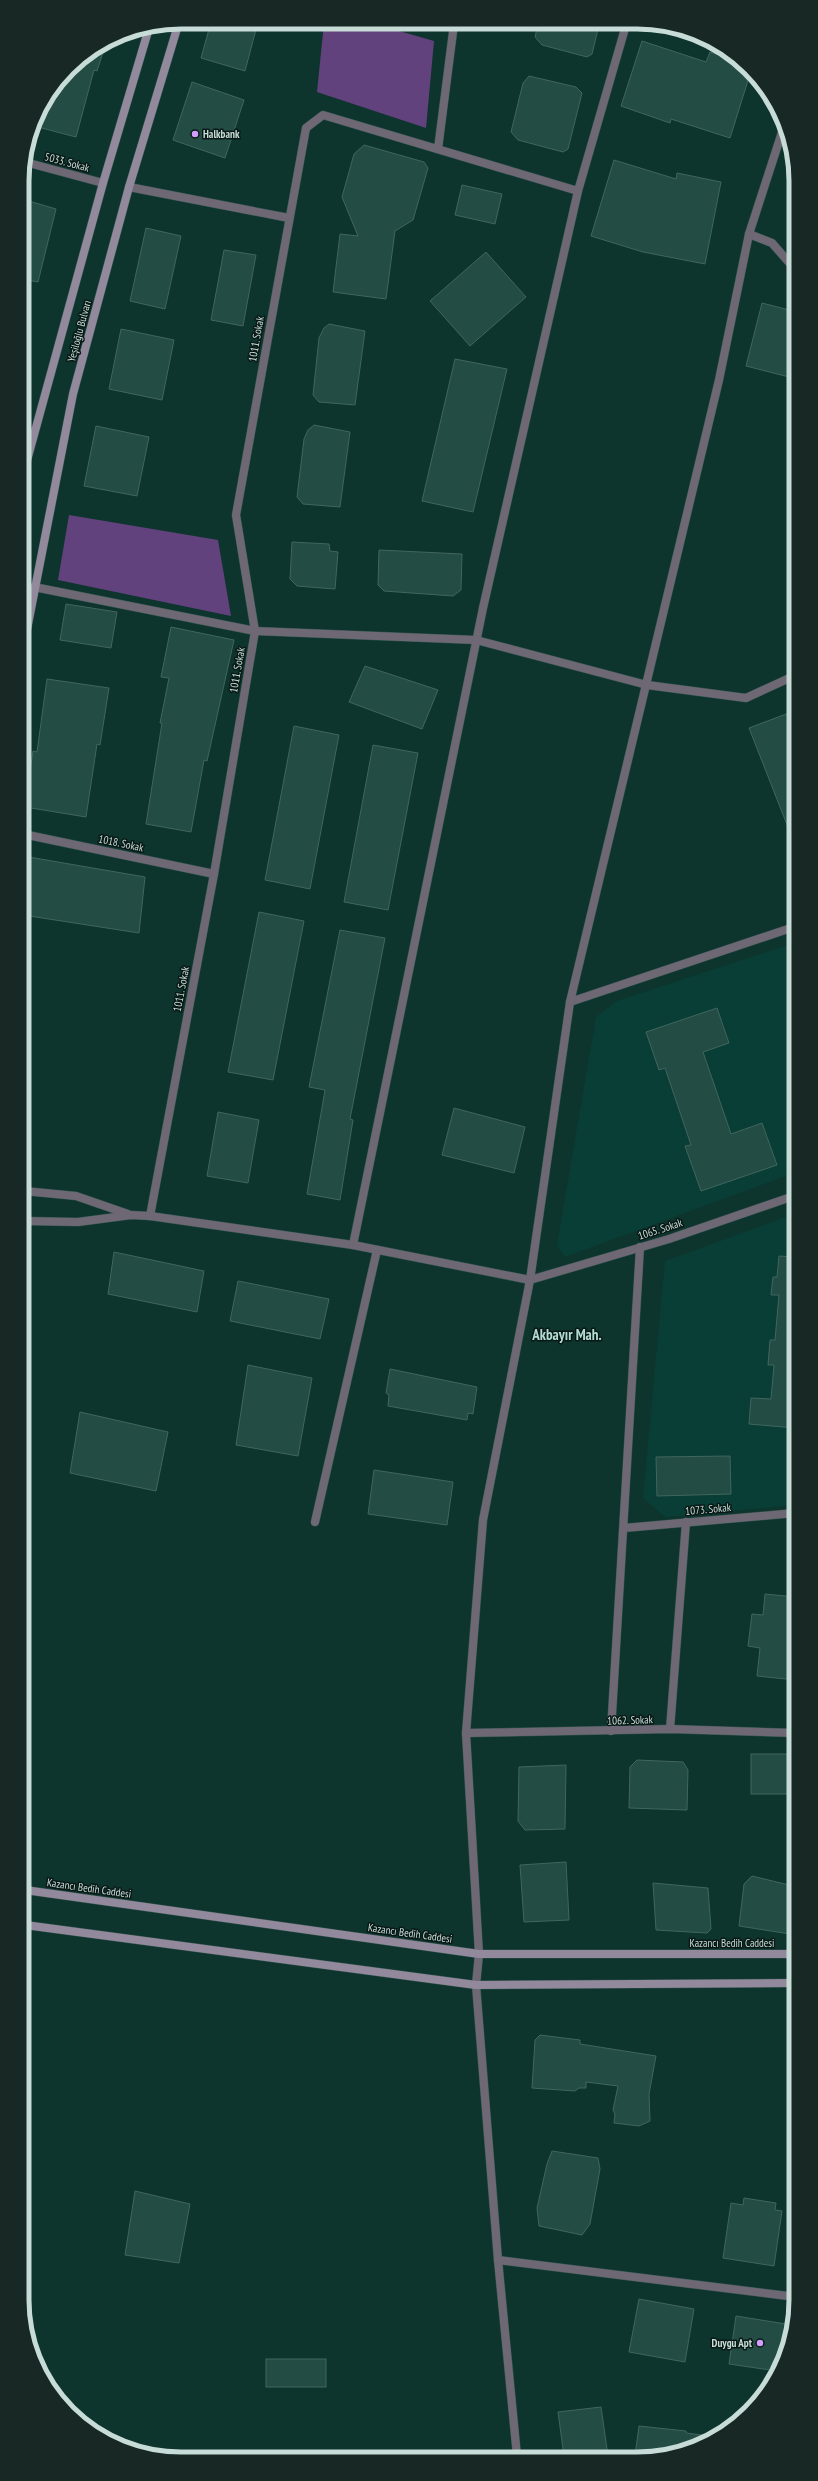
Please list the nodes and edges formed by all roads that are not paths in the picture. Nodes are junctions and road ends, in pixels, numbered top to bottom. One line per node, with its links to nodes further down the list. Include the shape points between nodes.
1 (177, 29): 9 (main road, Yeşiloğlu Bulvarı)
2 (453, 29): 6 (street)
3 (625, 29): 10 (street)
4 (148, 33): 8 (main road, Yeşiloğlu Bulvarı)
5 (782, 134): 12 (street)
6 (438, 149): 10 (street); 11 (street, 1011. Sokak, via 323,115 306,128)
7 (30, 164): 8 (street, 5033. Sokak)
8 (103, 183): 14 (main road, Yeşiloğlu Bulvarı)
9 (128, 187): 11 (street); 15 (main road, Yeşiloğlu Bulvarı, via 73,394)
10 (578, 191): 18 (street)
11 (289, 218): 17 (street, 1011. Sokak, via 236,516)
12 (749, 234): 13 (street, via 772,243); 20 (street, via 717,388)
13 (789, 262)
14 (29, 453)
15 (34, 587): 16 (main road, Yeşiloğlu Bulvarı); 17 (street)
16 (29, 616)
17 (255, 631): 18 (street); 22 (street, 1011. Sokak)
18 (476, 640): 20 (street); 30 (street)
19 (789, 678): 20 (street, via 746,698)
20 (647, 685): 24 (street)
21 (29, 835): 22 (street, 1018. Sokak)
22 (214, 874): 28 (street, 1011. Sokak)
23 (789, 929): 24 (street)
24 (570, 1002): 33 (street)
25 (29, 1191): 27 (street, via 76,1196)
26 (789, 1198): 31 (street, 1065. Sokak)
27 (131, 1215): 28 (street); 29 (street, via 78,1222)
28 (150, 1216): 30 (street)
29 (29, 1221)
30 (352, 1245): 32 (street)
31 (640, 1247): 33 (street, 1065. Sokak); 37 (street)
32 (377, 1250): 33 (street); 35 (street)
33 (530, 1280): 40 (street, via 483,1520)
34 (789, 1513): 36 (street, 1073. Sokak)
35 (315, 1522)
36 (686, 1522): 37 (street, 1073. Sokak); 38 (street)
37 (624, 1528): 39 (street)
38 (670, 1729): 39 (street, 1062. Sokak); 41 (street, 1062. Sokak)
39 (612, 1731): 40 (street, 1062. Sokak)
40 (466, 1733): 44 (street)
41 (789, 1733)
42 (29, 1891): 44 (main road, Kazancı Bedih Caddesi)
43 (29, 1926): 47 (main road)
44 (479, 1954): 45 (main road, Kazancı Bedih Caddesi); 47 (street)
45 (789, 1954)
46 (789, 1984): 47 (main road)
47 (476, 1985): 48 (street)
48 (498, 2260): 49 (street); 50 (street)
49 (789, 2296)
50 (517, 2452)

